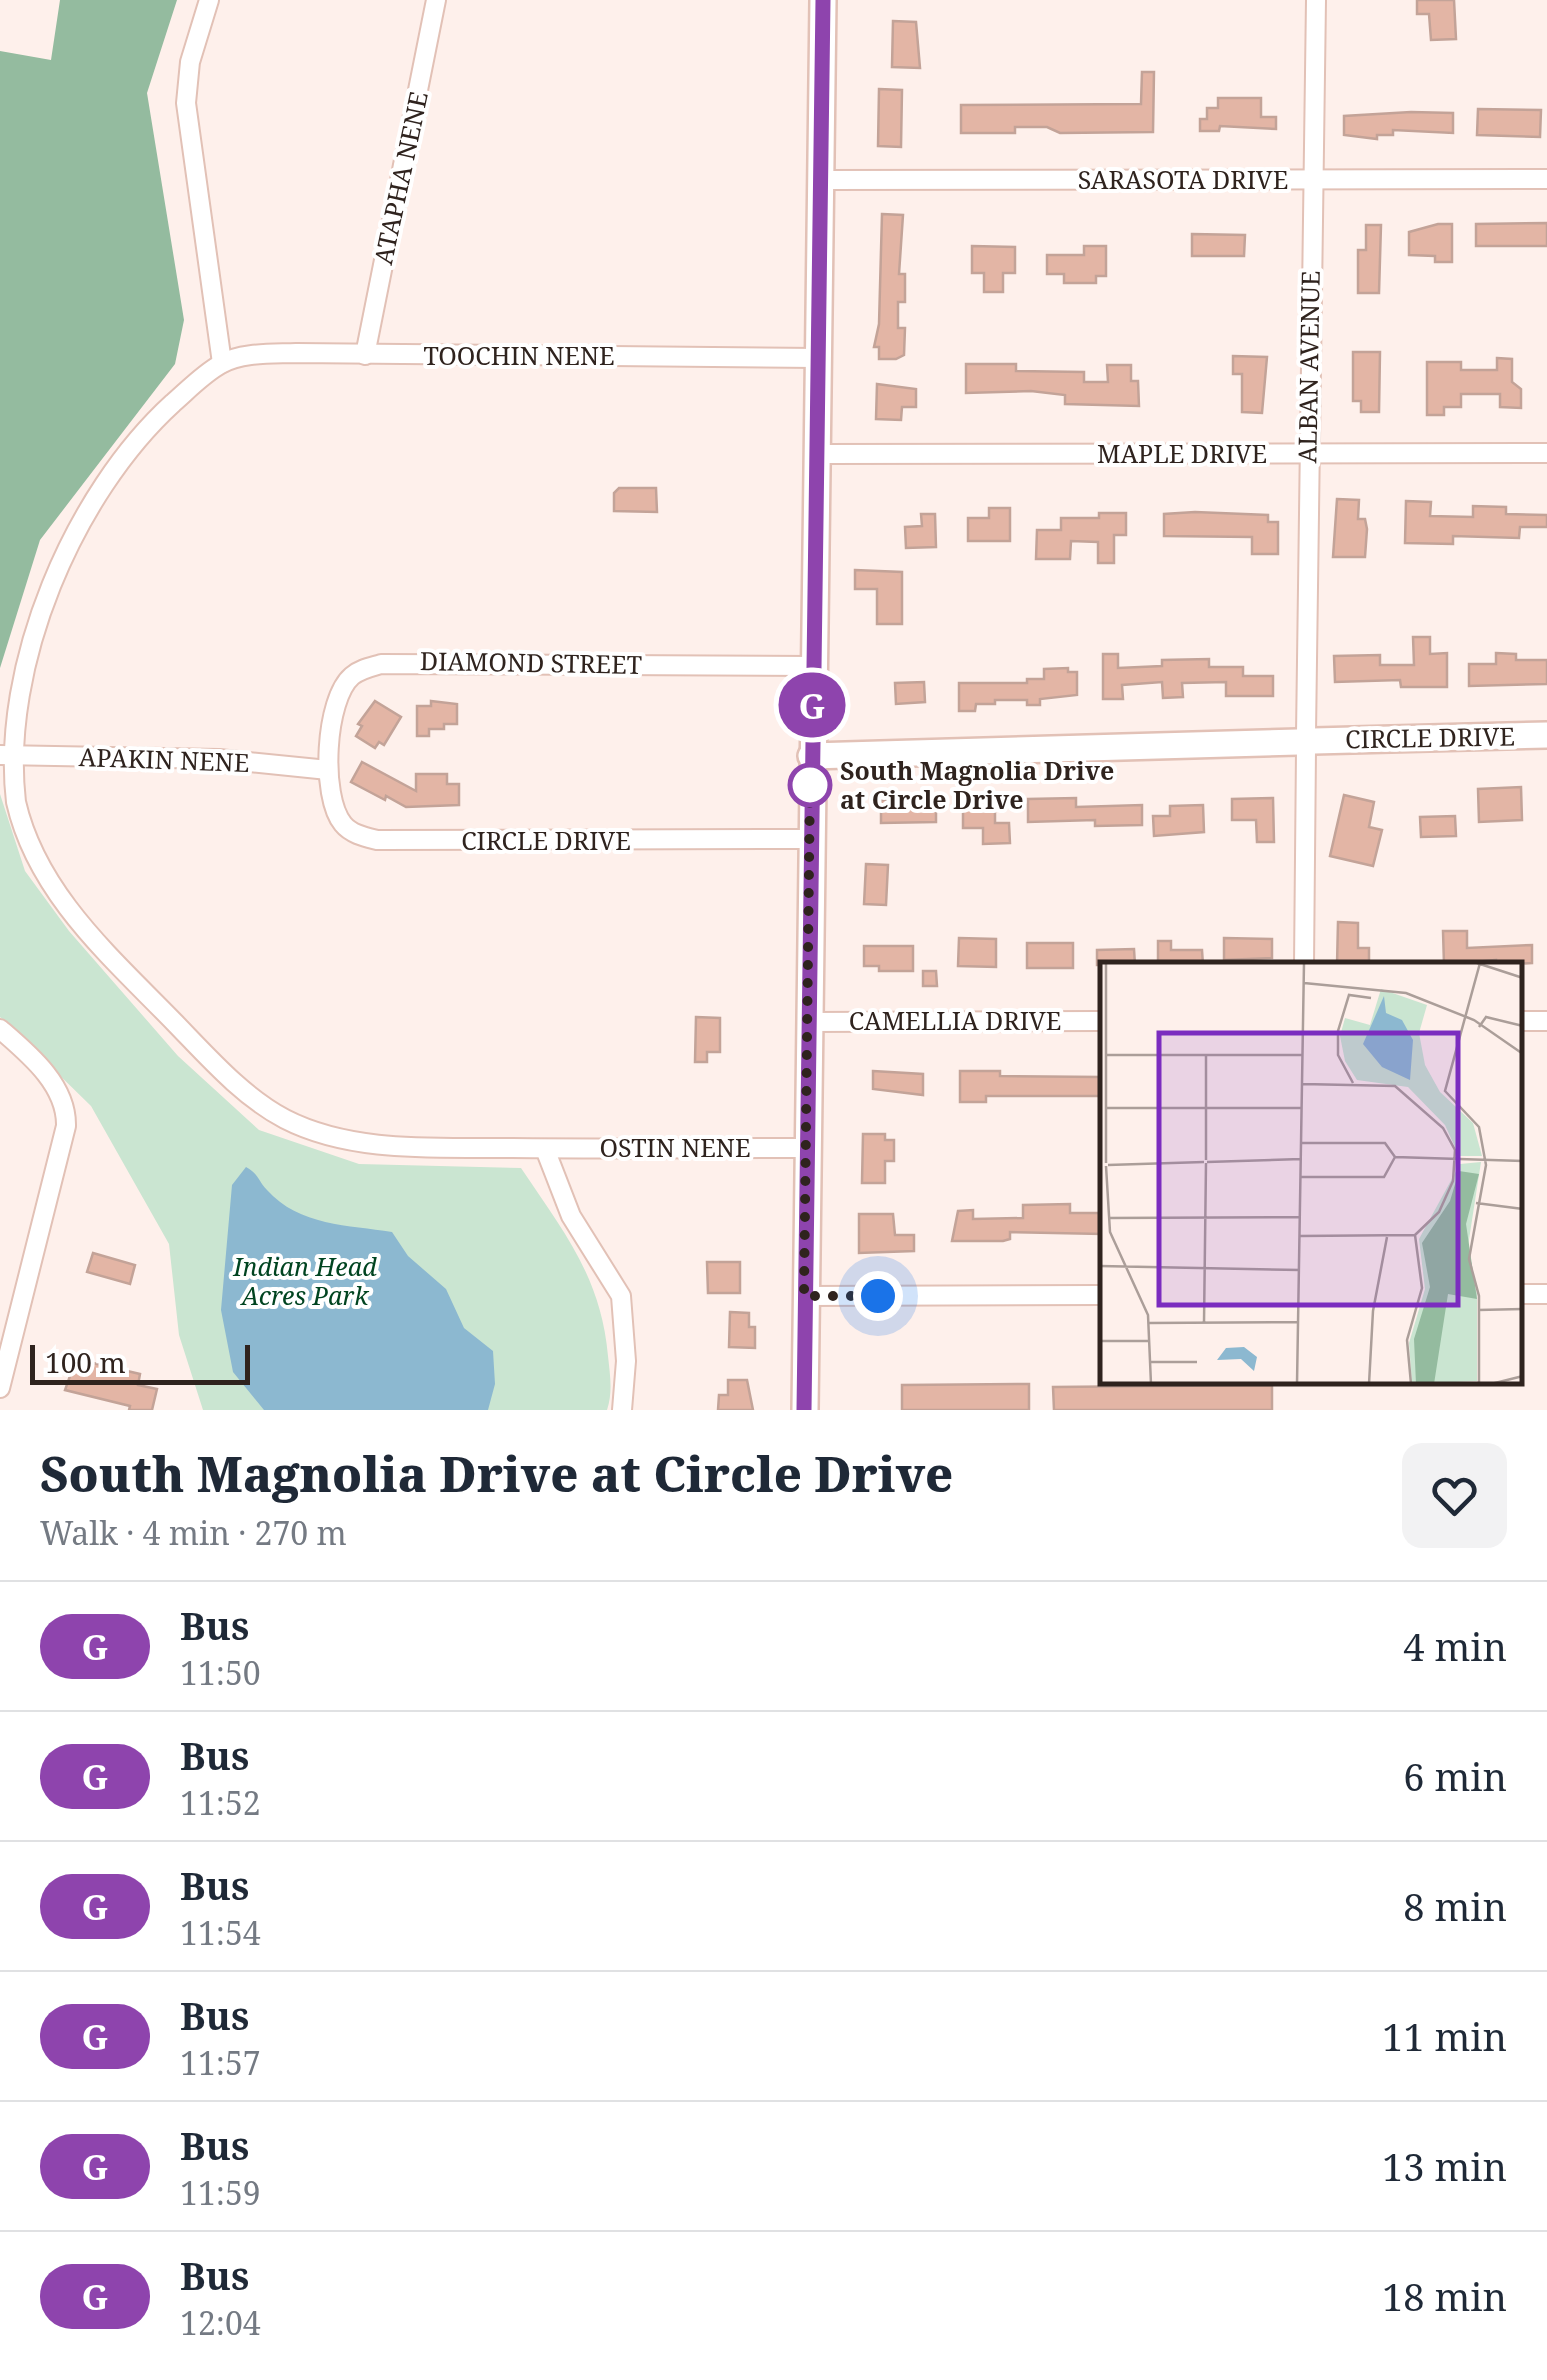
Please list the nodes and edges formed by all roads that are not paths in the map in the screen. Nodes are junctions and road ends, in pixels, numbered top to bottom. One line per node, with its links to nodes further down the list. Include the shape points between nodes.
1 (209, 0): 10 (street, via 190,62 186,104)
2 (436, 0): 8 (street, ATAPHA NENE)
3 (823, 0): 6 (main road)
4 (1316, 0): 7 (street, ALBAN AVENUE)
5 (1547, 179): 7 (street, SARASOTA DRIVE)
6 (820, 180): 7 (street, SARASOTA DRIVE); 9 (main road)
7 (1312, 180): 11 (street, ALBAN AVENUE)
8 (366, 356): 9 (street, TOOCHIN NENE); 10 (street, TOOCHIN NENE, via 268,354)
9 (817, 358): 13 (main road)
10 (222, 363): 17 (street, OSTIN NENE, via 142,432 100,485 39,599)
11 (1308, 453): 12 (street, MAPLE DRIVE); 13 (street, MAPLE DRIVE); 16 (street, ALBAN AVENUE)
12 (1547, 453)
13 (816, 454): 14 (main road)
14 (812, 666): 18 (main road); 19 (street, DIAMOND STREET, via 380,664 350,677 336,704)
15 (1547, 735): 16 (main road, CIRCLE DRIVE)
16 (1306, 742): 18 (main road, CIRCLE DRIVE); 21 (street, ALBAN AVENUE)
17 (4, 755): 19 (street, APAKIN NENE, via 219,759); 25 (street, OSTIN NENE, via 38,864 75,918 211,1060 285,1119 362,1142)
18 (811, 756): 20 (main road)
19 (328, 770): 20 (street, CIRCLE DRIVE, via 343,824 377,840)
20 (810, 840): 23 (main road)
21 (1304, 962)
22 (1100, 1021): 23 (street, CAMELLIA DRIVE)
23 (808, 1022): 26 (main road)
24 (0, 1029): 29 (street, via 67,1107)
25 (544, 1148): 26 (street, OSTIN NENE); 30 (street, via 571,1216 621,1296)
26 (805, 1148): 28 (main road)
27 (1100, 1295): 28 (street)
28 (804, 1296): 31 (main road)
29 (0, 1388)
30 (622, 1410)
31 (804, 1410)

